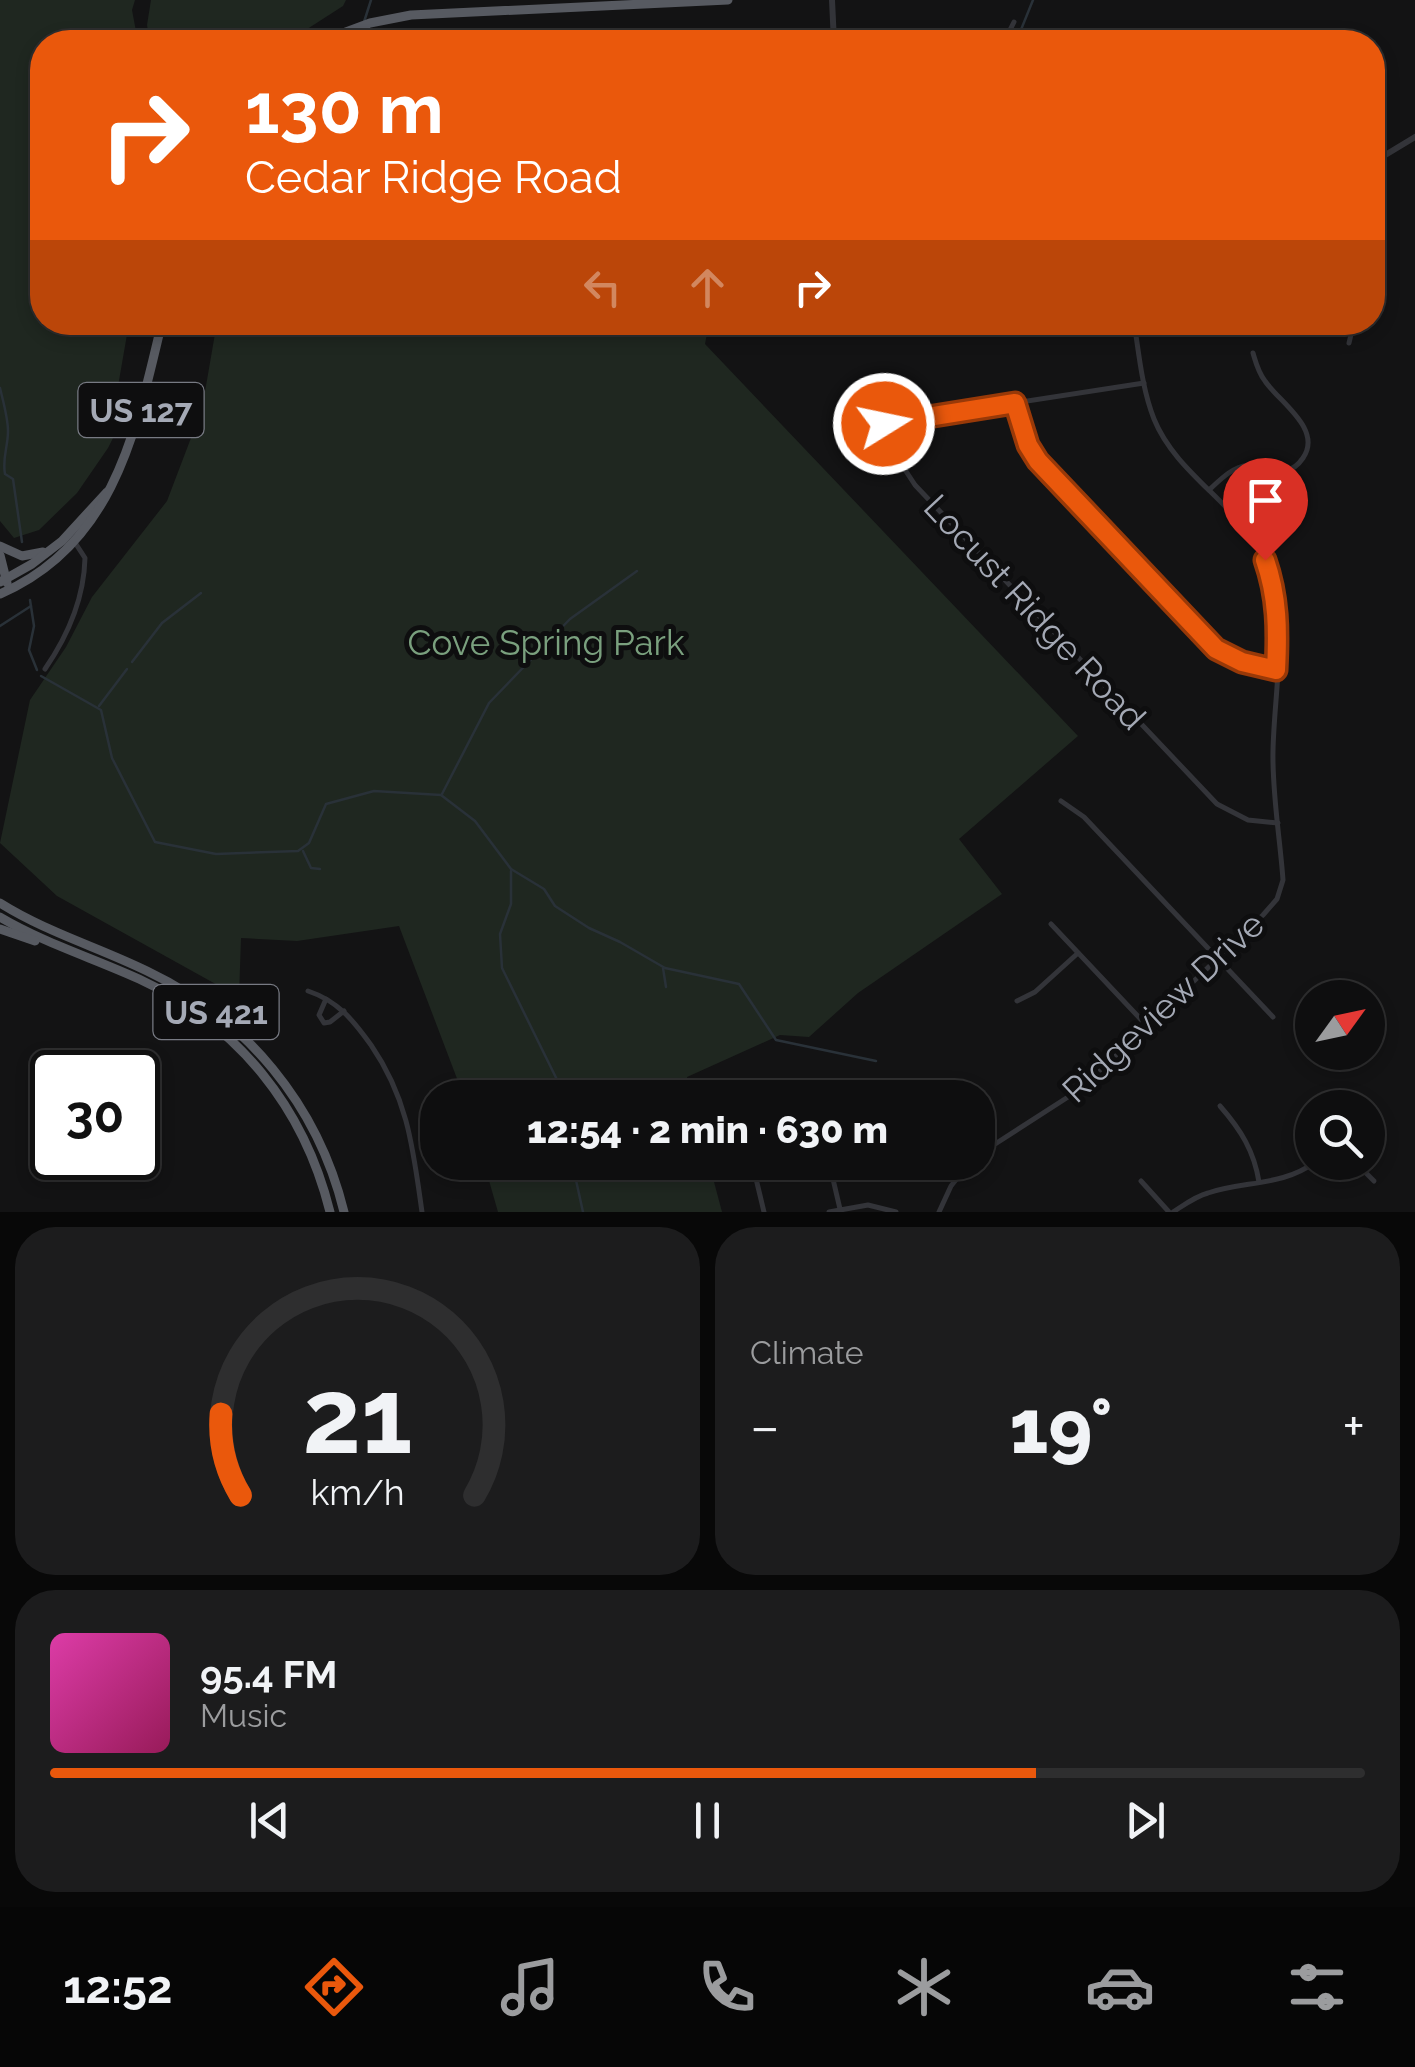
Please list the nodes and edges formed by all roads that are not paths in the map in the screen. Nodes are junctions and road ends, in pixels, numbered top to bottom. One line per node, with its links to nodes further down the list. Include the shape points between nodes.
1 (728, 0): 4 (highway, via 411,16)
2 (832, 0): 5 (street)
3 (1014, 22): 6 (street)
4 (348, 30)
5 (833, 30)
6 (1010, 30)
7 (1415, 137): 8 (street)
8 (1385, 154)
9 (159, 335): 17 (highway, US 127, via 122,465 104,504)
10 (1136, 335): 14 (street, Ridgeview Drive)
11 (1351, 335): 12 (street)
12 (1349, 343)
13 (1253, 353): 16 (street, via 1266,383 1304,425 1306,454 1287,471 1254,464 1234,470)
14 (1144, 382): 15 (street, Locust Ridge Road); 16 (street, Ridgeview Drive, via 1154,421)
15 (1015, 403): 23 (street, via 1038,461 1216,649); 25 (street, Locust Ridge Road, via 892,422 879,430 942,514 1217,804 1248,820)
16 (1210, 490): 23 (street, Ridgeview Drive, via 1251,536 1274,584)
17 (72, 539): 19 (highway, US 127); 21 (highway, US 127, via 48,566); 22 (street, via 84,554 84,574 70,628)
18 (0, 546): 19 (highway, via 22,556)
19 (55, 547): 21 (highway)
20 (0, 555): 21 (highway)
21 (2, 588)
22 (45, 669)
23 (1276, 670): 25 (street, Ridgeview Drive, via 1272,756)
24 (1062, 801): 32 (street)
25 (1278, 822): 32 (street, Ridgeview Drive, via 1283,880 1276,899)
26 (0, 903): 49 (highway, US 421, via 166,980 238,1031 307,1116)
27 (0, 916): 30 (highway, US 421)
28 (1051, 924): 31 (street)
29 (0, 929): 30 (highway)
30 (76, 953): 48 (highway, US 421, via 178,1000 253,1060 306,1142)
31 (1078, 953): 35 (street); 38 (street)
32 (1218, 958): 37 (street); 38 (street, Ridgeview Drive)
33 (308, 991): 34 (street)
34 (326, 999): 36 (street); 36 (street, via 319,1015 324,1023)
35 (1017, 1001)
36 (344, 1010): 50 (street, via 400,1095)
37 (1274, 1017)
38 (1148, 1028): 40 (street, Ridgeview Drive, via 1070,1098)
39 (1220, 1106): 46 (street, via 1248,1144)
40 (995, 1144)
41 (1295, 1174): 46 (street)
42 (756, 1180): 51 (street)
43 (833, 1180): 47 (street)
44 (956, 1180): 54 (street)
45 (1140, 1181): 55 (street)
46 (1259, 1182): 55 (street, via 1207,1193)
47 (840, 1209): 52 (street); 53 (street, via 868,1205)
48 (330, 1212)
49 (344, 1212)
50 (422, 1212)
51 (764, 1212)
52 (829, 1212)
53 (896, 1212)
54 (940, 1212)
55 (1171, 1212)

